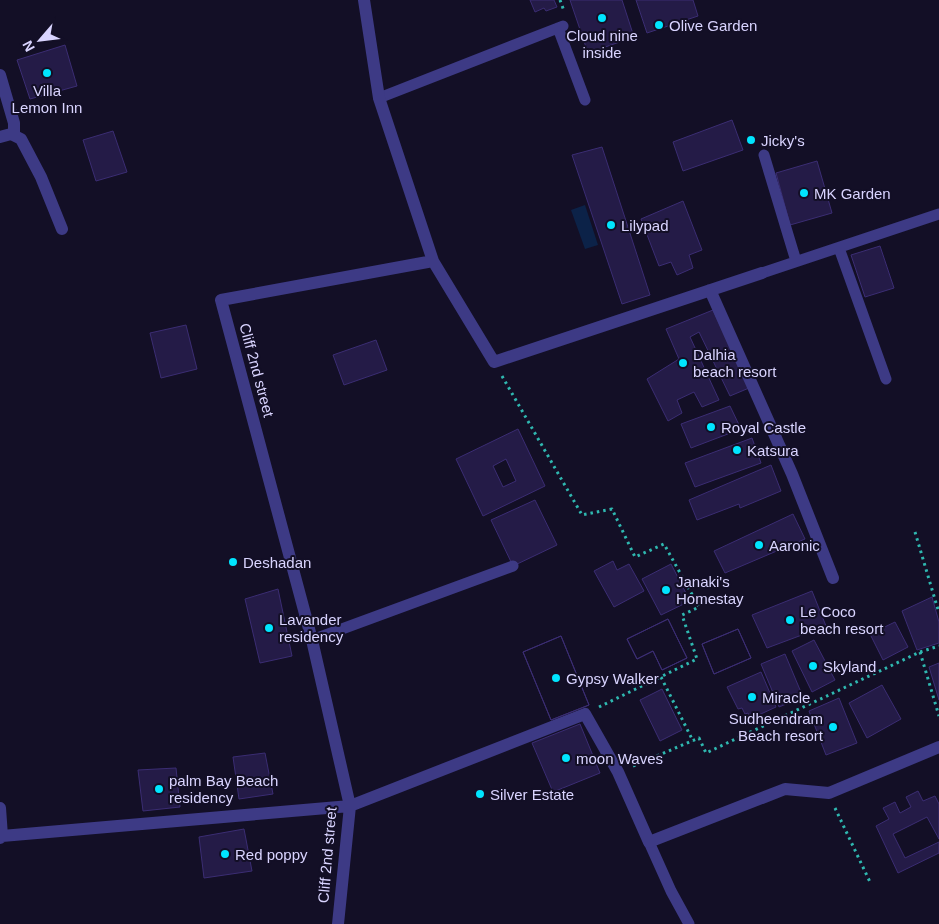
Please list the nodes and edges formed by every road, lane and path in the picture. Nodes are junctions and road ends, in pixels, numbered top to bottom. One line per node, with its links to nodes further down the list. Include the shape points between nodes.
1 (364, 0): 3 (street)
2 (0, 75): 5 (street, via 14,123)
3 (378, 98): 4 (lane, via 561,27); 11 (street)
4 (585, 100)
5 (14, 135): 6 (street); 9 (street, via 21,139 41,177)
6 (0, 136)
7 (764, 155): 12 (lane)
8 (939, 214): 10 (lane)
9 (62, 230)
10 (838, 248): 12 (lane); 16 (lane)
11 (433, 261): 15 (street); 21 (street, Cliff 2nd street, via 221,300)
12 (796, 261): 13 (lane)
13 (762, 273): 14 (street)
14 (710, 290): 15 (street); 19 (street, via 792,474)
15 (494, 362): 24 (path, via 582,515 612,508 635,556 664,544 699,607 682,615 697,659)
16 (886, 380)
17 (915, 532): 20 (path)
18 (513, 566): 21 (lane)
19 (833, 578)
20 (939, 613)
21 (312, 640): 31 (street, Cliff 2nd street)
22 (939, 646): 23 (path)
23 (920, 652): 26 (path); 27 (path, via 706,753 699,738)
24 (661, 677): 25 (path); 27 (path)
25 (585, 714): 29 (street); 31 (street)
26 (939, 716)
27 (693, 741): 29 (path)
28 (939, 747): 30 (street)
29 (618, 772): 34 (street)
30 (829, 793): 34 (street, via 784,789); 35 (path)
31 (350, 806): 33 (street); 36 (street, Cliff 2nd street)
32 (0, 808): 33 (street)
33 (1, 837)
34 (649, 842): 37 (lane)
35 (870, 882)
36 (338, 924)
37 (689, 924)

